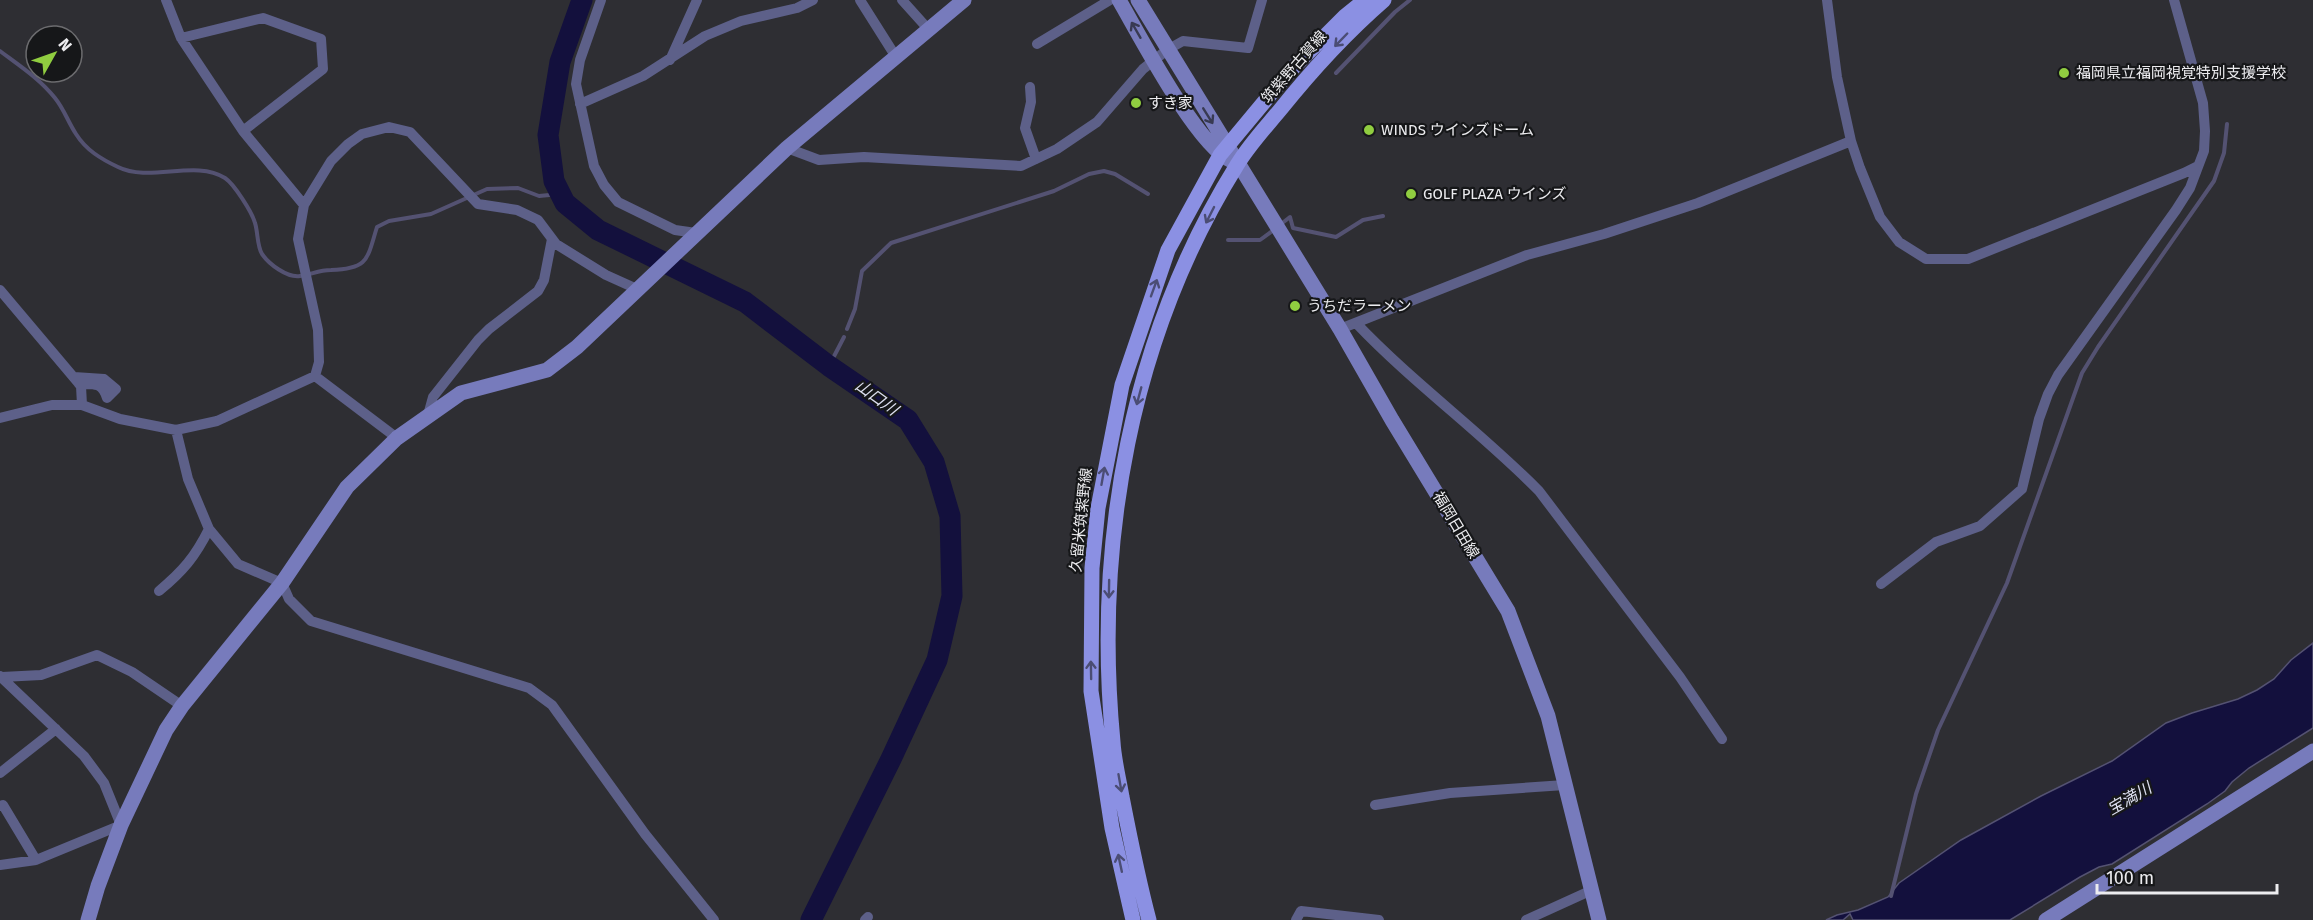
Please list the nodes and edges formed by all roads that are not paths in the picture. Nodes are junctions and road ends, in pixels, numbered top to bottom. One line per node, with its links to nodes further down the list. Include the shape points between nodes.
1 (166, 0): 17 (street)
2 (601, 0): 24 (street, via 580,60 576,84)
3 (697, 0): 21 (street)
4 (813, 0): 21 (street, via 705,36)
5 (860, 0): 20 (street)
6 (902, 0): 16 (street)
7 (964, 0): 16 (street)
8 (1110, 0): 18 (street)
9 (1119, 0): 22 (street, 福岡日田線, one-way to 9)
10 (1138, 0): 19 (street, 福岡日田線)
11 (1263, 0): 19 (street, via 1248,48 1183,41)
12 (1365, 0): 28 (main road, 筑紫野古賀線, via 1289,72)
13 (1384, 0): 30 (main road, 筑紫野古賀線, one-way to 30, via 1321,62)
14 (1827, 0): 26 (street, via 1837,77)
15 (2174, 0): 31 (street, via 2203,103 2204,151)
16 (929, 30): 20 (street)
17 (181, 38): 25 (street); 25 (street, via 263,18 321,39 323,69)
18 (1037, 44)
19 (1167, 50): 22 (street); 28 (street, 福岡日田線, one-way to 28)
20 (896, 57): 27 (street)
21 (670, 60): 24 (street)
22 (1154, 60): 28 (street, 福岡日田線, via 1201,135); 29 (street, via 1097,122)
23 (1030, 87): 29 (street, via 1025,128)
24 (580, 104): 33 (street, via 594,166 618,202)
25 (243, 131): 32 (street)
26 (1851, 141): 31 (street, via 1880,217 1899,242 1926,259 1968,259); 37 (street, via 1698,203 1527,255)
27 (788, 147): 29 (street, via 819,160 864,158 1021,166); 33 (street)
28 (1223, 151): 30 (street, 福岡日田線); 64 (main road, 久留米筑紫野線, one-way to 28, via 1112,828 1091,691 1092,568 1098,508 1122,385 1150,299 1168,250)
29 (1036, 159)
30 (1238, 164): 38 (street, 福岡日田線); 65 (main road, one-way to 65, via 1186,263 1156,339 1127,440 1114,538 1109,640 1113,746)
31 (2198, 166): 47 (street, via 2176,210 2053,384 2039,419 2022,489 1980,526 1936,542)
32 (304, 205): 34 (street, via 331,161 348,144 362,134 390,127 410,132 478,204 517,210 538,220); 39 (street, via 298,239 318,330 319,362)
33 (692, 236): 35 (street)
34 (552, 239): 35 (street, via 606,275); 41 (street, via 538,291 478,340 433,397)
35 (641, 286): 41 (street, via 548,370 461,393)
36 (0, 290): 40 (street, via 81,386)
37 (1356, 323): 38 (street); 52 (street, via 1390,359 1539,491 1680,677)
38 (1340, 329): 55 (street, 福岡日田線, via 1508,611 1548,716)
39 (315, 376): 43 (street, via 217,421); 44 (street)
40 (82, 405): 42 (street, via 52,405); 43 (street)
41 (428, 415): 44 (street)
42 (0, 418)
43 (176, 430): 45 (street, via 188,479)
44 (398, 438): 46 (street, via 347,487)
45 (209, 529): 46 (street, via 238,564); 48 (street, via 183,571)
46 (282, 583): 50 (street); 63 (street, via 290,599 311,621 529,688 552,705 645,834)
47 (1881, 584)
48 (159, 591)
49 (1, 677): 50 (street, via 41,675 97,655 132,672); 51 (street)
50 (182, 706): 58 (street, via 166,730)
51 (56, 729): 54 (street); 58 (street, via 104,783)
52 (1722, 739)
53 (2313, 751): 70 (street)
54 (0, 773)
55 (1565, 785): 56 (street, via 1450,793); 61 (street, 福岡日田線)
56 (1375, 805)
57 (0, 806): 59 (street, via 3,805)
58 (121, 825): 59 (street); 62 (street)
59 (36, 860): 60 (street)
60 (0, 865)
61 (1592, 890): 68 (street); 69 (street, 福岡日田線)
62 (88, 920)
63 (714, 920)
64 (1133, 920)
65 (1149, 920)
66 (1296, 920): 67 (street, via 1301,911)
67 (1379, 920)
68 (1526, 920)
69 (1599, 920)
70 (2046, 920)

